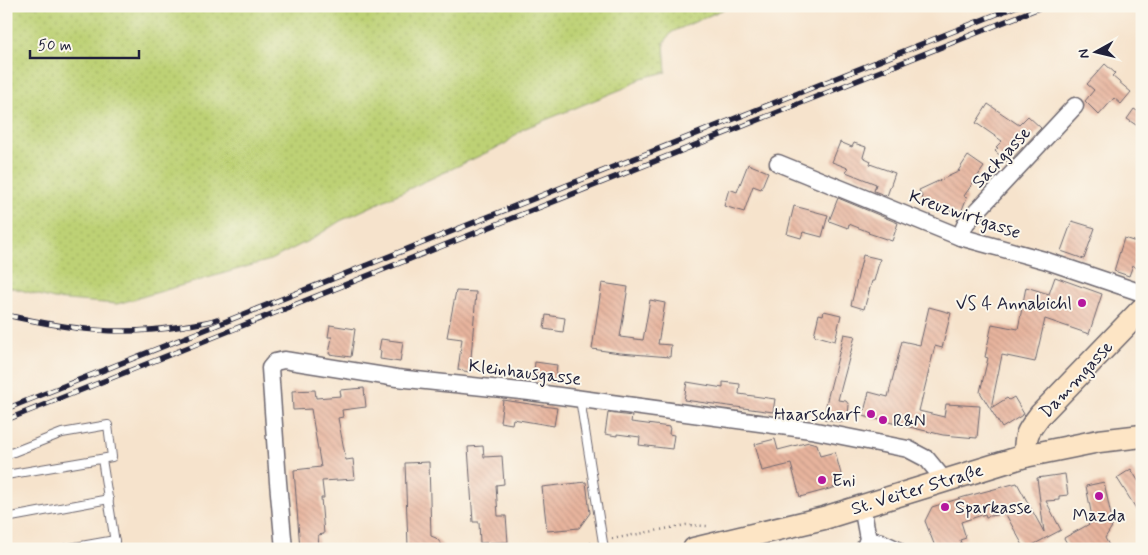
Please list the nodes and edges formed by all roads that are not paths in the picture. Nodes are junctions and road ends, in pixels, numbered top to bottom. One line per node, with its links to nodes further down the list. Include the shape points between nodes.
1 (1075, 106): 3 (street, Sackgasse, via 966,223)
2 (778, 162): 3 (street, Kreuzwirtgasse)
3 (960, 237): 4 (street, Kreuzwirtgasse, via 1044,260)
4 (1142, 293)
5 (1142, 309): 9 (main road, Dammgasse, via 1040,415 1025,438)
6 (580, 399): 12 (street, Kleinhausgasse, via 811,430 908,449 927,459); 17 (lane); 21 (street, Kleinhausgasse, via 396,378 284,360 275,362 270,368)
7 (1142, 436): 9 (main road, St. Veiter Straße, via 1099,440)
8 (6, 455): 10 (lane, via 62,433 108,425 112,458)
9 (1025, 456): 12 (main road, St. Veiter Straße)
10 (102, 459): 11 (lane); 13 (lane)
11 (6, 475)
12 (945, 481): 14 (main road, St. Veiter Straße)
13 (109, 499): 15 (lane); 16 (lane)
14 (862, 506): 18 (street); 22 (main road, St. Veiter Straße)
15 (6, 518)
16 (115, 540): 19 (lane); 20 (lane)
17 (604, 544)
18 (866, 544): 23 (street, via 881,542)
19 (64, 549)
20 (116, 549)
21 (284, 549)
22 (694, 549)
23 (896, 549)

